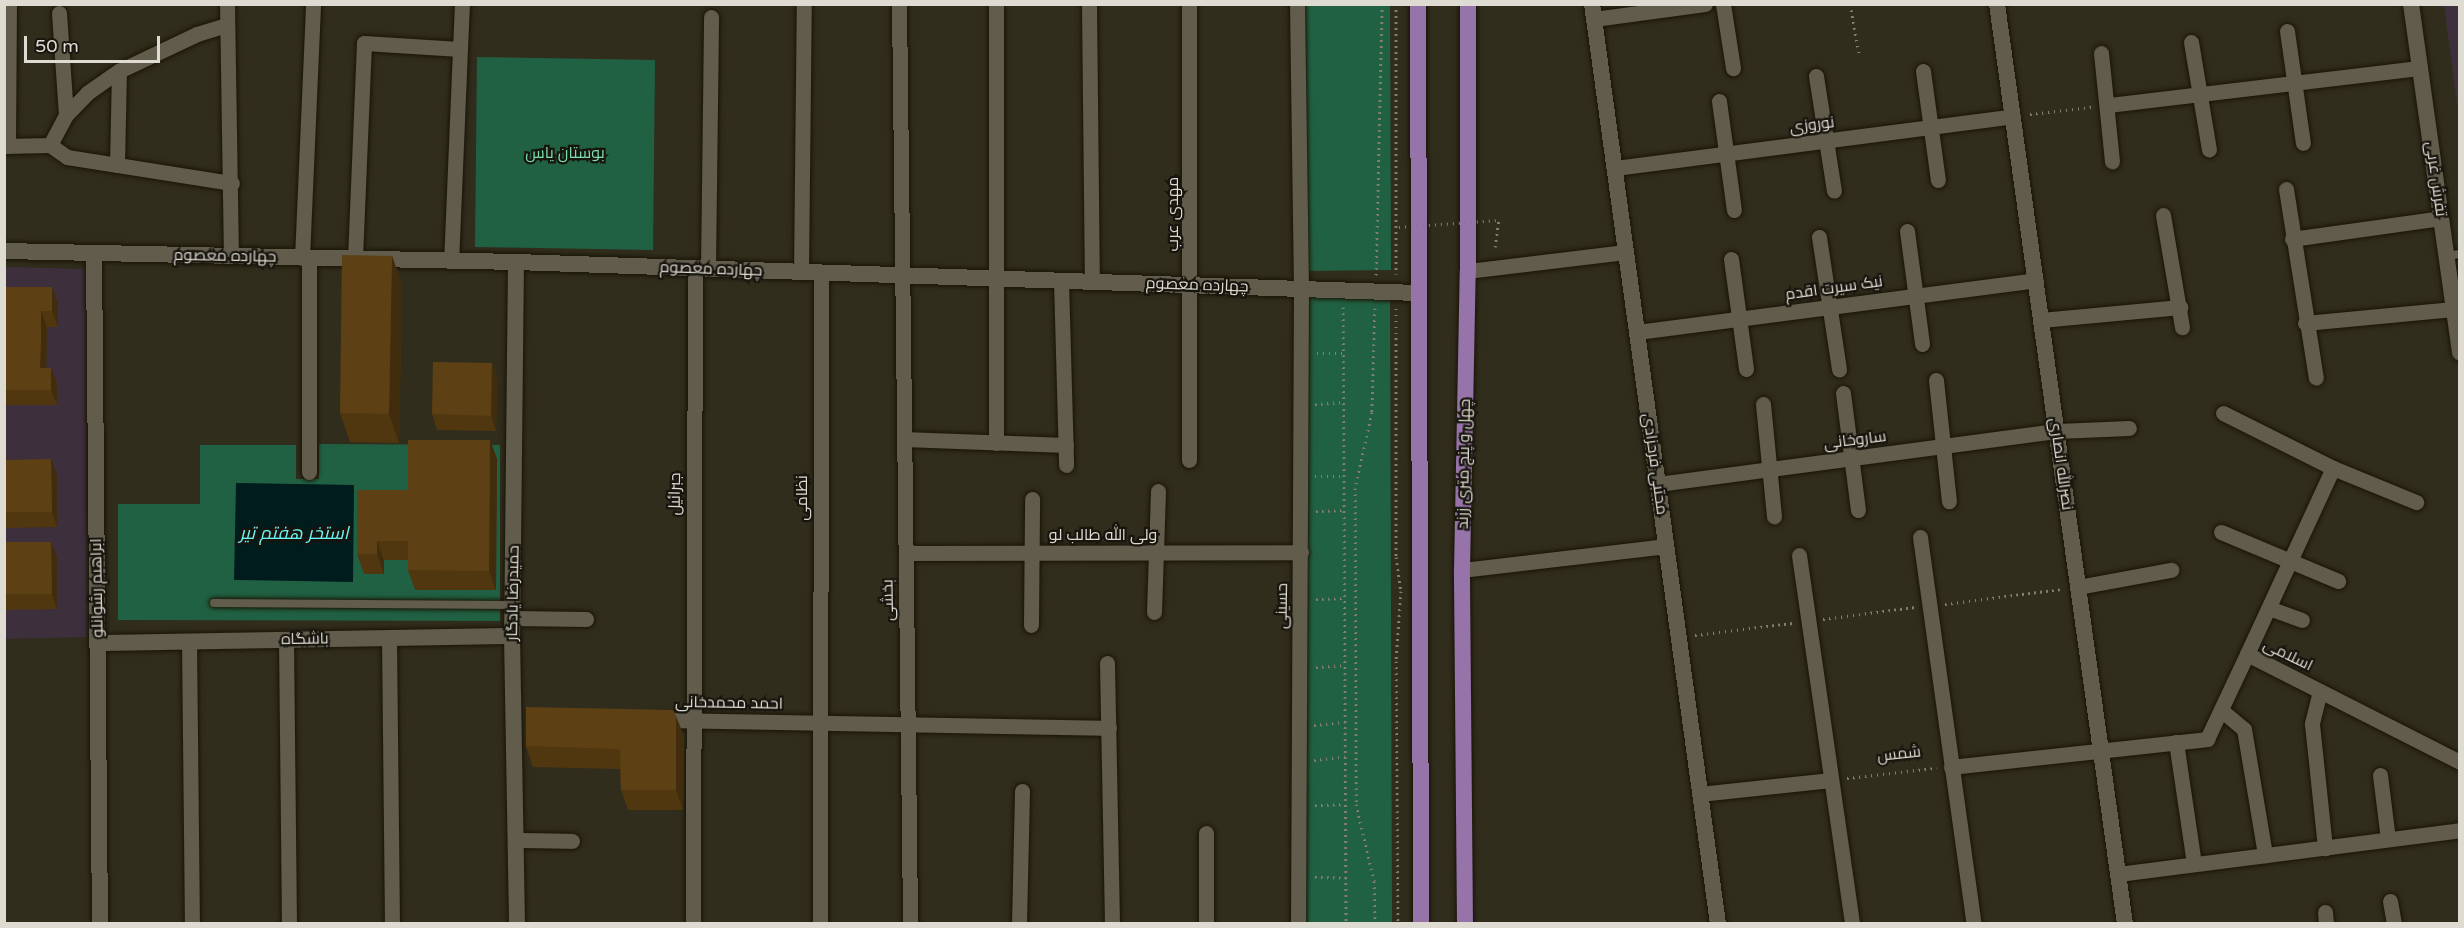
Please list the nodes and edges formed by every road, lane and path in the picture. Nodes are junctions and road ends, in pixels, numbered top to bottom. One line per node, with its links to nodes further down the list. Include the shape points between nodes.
1 (227, 4): 23 (street)
2 (313, 4): 69 (street)
3 (462, 4): 27 (street)
4 (804, 4): 76 (street)
5 (899, 4): 78 (street, بخشی)
6 (996, 4): 79 (street)
7 (1089, 4): 82 (street)
8 (1189, 4): 83 (street, مهدی عرب)
9 (1297, 4): 84 (street, حسینی)
10 (1382, 4): 85 (path)
11 (1396, 4): 86 (path)
12 (1418, 4): 87 (main road)
13 (1468, 4): 75 (main road, چهل و پنج متری زرند)
14 (1705, 4): 20 (street)
15 (1723, 4): 31 (street)
16 (1850, 4): 29 (path)
17 (1997, 4): 41 (street, نصرالله انصاری)
18 (2411, 4): 32 (street, تفرش غربی)
19 (7, 9): 24 (street)
20 (1593, 12): 51 (street, مجتبی فرحزادی)
21 (59, 13): 40 (street)
22 (711, 17): 74 (street, جبرائیل)
23 (227, 25): 33 (street, via 196,34); 53 (street)
24 (6, 30): 30 (street)
25 (2287, 31): 36 (street)
26 (2191, 42): 37 (street)
27 (460, 49): 70 (street, via 364,43); 72 (street)
28 (2102, 52): 39 (street)
29 (1859, 53)
30 (6, 62): 46 (street)
31 (1733, 68)
32 (2420, 68): 36 (street); 58 (street, تفرش غربی)
33 (119, 71): 40 (street, via 87,93); 50 (street)
34 (1923, 71): 42 (street)
35 (1816, 76): 43 (street)
36 (2296, 83): 37 (street); 44 (street)
37 (2200, 94): 39 (street); 47 (street)
38 (1719, 101): 48 (street)
39 (2109, 105): 41 (path); 49 (street)
40 (66, 115): 45 (street)
41 (2013, 116): 42 (street, نوروزی); 80 (street, نصرالله انصاری)
42 (1931, 128): 43 (street, نوروزی); 52 (street)
43 (1827, 141): 48 (street, نوروزی); 55 (street)
44 (2303, 143)
45 (50, 145): 46 (street); 50 (street, via 67,158)
46 (6, 146)
47 (2209, 149)
48 (1726, 154): 51 (street, نوروزی); 56 (street)
49 (2112, 161)
50 (117, 165): 53 (street)
51 (1615, 168): 65 (street, مجتبی فرحزادی)
52 (1938, 180)
53 (232, 183): 68 (street)
54 (2286, 189): 62 (street)
55 (1834, 191)
56 (1734, 210)
57 (2163, 215): 91 (street)
58 (2441, 218): 62 (street); 67 (street, تفرش غربی)
59 (1400, 227): 63 (path, bridge, via 1499,220)
60 (1907, 231): 88 (street)
61 (1819, 237): 90 (street)
62 (2292, 239): 95 (street)
63 (1495, 247)
64 (4, 251): 66 (street, چهارده معصوم)
65 (1626, 252): 75 (street); 97 (street, مجتبی فرحزادی)
66 (94, 253): 68 (street, چهارده معصوم); 173 (street, ابراهیم رشوانلو)
67 (2453, 255): 92 (street, تفرش غربی)
68 (231, 256): 69 (street, چهارده معصوم)
69 (305, 258): 70 (street, چهارده معصوم); 127 (street)
70 (355, 258): 72 (street, چهارده معصوم)
71 (1731, 259): 93 (street)
72 (451, 261): 73 (street, چهارده معصوم)
73 (516, 262): 74 (street, چهارده معصوم); 162 (street, حمیدرضا یادگار)
74 (701, 268): 76 (street, چهارده معصوم); 184 (street, جبرائیل)
75 (1468, 271): 151 (main road, چهل و پنج متری زرند)
76 (801, 272): 77 (street, چهارده معصوم)
77 (821, 272): 78 (street, چهارده معصوم); 186 (street, نظامی)
78 (902, 275): 79 (street, چهارده معصوم); 117 (street, بخشی)
79 (998, 279): 81 (street, چهارده معصوم); 118 (street)
80 (2036, 280): 88 (street, نیک سیرت اقدم); 94 (street, نصرالله انصاری)
81 (1061, 281): 82 (street, چهارده معصوم); 119 (street)
82 (1092, 282): 83 (street, چهارده معصوم)
83 (1191, 285): 84 (street, چهارده معصوم); 122 (street, مهدی عرب)
84 (1301, 289): 85 (street, چهارده معصوم); 145 (street, حسینی)
85 (1375, 291): 86 (street, چهارده معصوم); 234 (path, via 1372,412 1355,488 1356,804 1374,881)
86 (1396, 292): 87 (street, چهارده معصوم); 235 (path, via 1396,557 1401,591 1396,653)
87 (1418, 293): 236 (main road)
88 (1915, 295): 90 (street, نیک سیرت اقدم); 99 (street)
89 (1343, 300): 101 (path)
90 (1829, 307): 93 (street, نیک سیرت اقدم); 105 (street)
91 (2180, 308): 94 (street); 96 (street)
92 (2453, 309): 95 (street); 102 (street, تفرش غربی)
93 (1739, 319): 97 (street, نیک سیرت اقدم); 104 (street)
94 (2041, 320): 116 (street, نصرالله انصاری)
95 (2306, 323): 106 (street)
96 (2182, 327)
97 (1637, 332): 130 (street, مجتبی فرحزادی)
98 (1314, 342): 100 (path)
99 (1922, 344)
100 (1313, 353): 101 (path); 103 (path)
101 (1343, 353): 110 (path)
102 (2460, 353)
103 (1313, 363)
104 (1746, 369)
105 (1839, 369)
106 (2316, 378)
107 (1936, 380): 120 (street)
108 (1843, 393): 121 (street)
109 (1313, 394): 111 (path)
110 (1343, 402): 111 (path); 129 (path)
111 (1313, 404): 114 (path)
112 (1763, 404): 126 (street)
113 (2223, 413): 125 (street)
114 (1313, 414)
115 (2129, 428): 116 (street, ساروخانی)
116 (2057, 431): 120 (street, ساروخانی); 154 (street, نصرالله انصاری)
117 (904, 439): 118 (street); 146 (street, بخشی)
118 (996, 443): 119 (street)
119 (1066, 445): 123 (street)
120 (1941, 446): 121 (street, ساروخانی); 135 (street)
121 (1851, 458): 126 (street, ساروخانی); 138 (street)
122 (1189, 460)
123 (1066, 465)
124 (1313, 466): 128 (path)
125 (2333, 468): 136 (street); 150 (street)
126 (1770, 469): 130 (street, ساروخانی); 140 (street)
127 (309, 472)
128 (1313, 476): 129 (path); 131 (path)
129 (1344, 476): 137 (path)
130 (1658, 484): 144 (street, مجتبی فرحزادی)
131 (1313, 488)
132 (1158, 491): 148 (street)
133 (1032, 499): 147 (street)
134 (1313, 500): 139 (path)
135 (1949, 501)
136 (2416, 502)
137 (1344, 510): 139 (path); 156 (path)
138 (1858, 510)
139 (1313, 511): 141 (path)
140 (1774, 516)
141 (1313, 522)
142 (2221, 532): 150 (street)
143 (1920, 537): 159 (street)
144 (1666, 546): 151 (street); 170 (street, مجتبی فرحزادی)
145 (1301, 552): 148 (street, ولی الله طالب لو); 232 (street, حسینی)
146 (906, 553): 147 (street, ولی الله طالب لو); 187 (street, بخشی)
147 (1032, 553): 148 (street, ولی الله طالب لو); 167 (street)
148 (1158, 553): 163 (street)
149 (1799, 555): 166 (street)
150 (2289, 563): 153 (street); 160 (street)
151 (1462, 570): 237 (main road, چهل و پنج متری زرند)
152 (2171, 570): 154 (street)
153 (2338, 581)
154 (2078, 587): 159 (path); 193 (street, نصرالله انصاری)
155 (1314, 588): 157 (path)
156 (1344, 598): 157 (path); 177 (path)
157 (1314, 599): 161 (path)
158 (214, 603): 162 (lane)
159 (1929, 606): 166 (path); 197 (street)
160 (2268, 608): 165 (street); 174 (street)
161 (1314, 610)
162 (512, 612): 164 (street); 168 (street, حمیدرضا یادگار)
163 (1154, 612)
164 (586, 619)
165 (2302, 620)
166 (1808, 621): 170 (path); 200 (street)
167 (1031, 625)
168 (512, 636): 169 (street, باشگاه); 210 (street, حمیدرضا یادگار, via 519,718)
169 (389, 638): 171 (street, باشگاه); 224 (street)
170 (1679, 638): 203 (street, مجتبی فرحزادی)
171 (286, 639): 172 (street, باشگاه); 223 (street)
172 (189, 641): 173 (street, باشگاه); 222 (street)
173 (98, 643): 221 (street, ابراهیم رشوانلو)
174 (2247, 654): 180 (street, اسلامی); 181 (street, اسلامی)
175 (1314, 656): 178 (path)
176 (1107, 663): 189 (street)
177 (1345, 665): 178 (path); 185 (path)
178 (1314, 667): 179 (path)
179 (1314, 679)
180 (2320, 691): 196 (street, اسلامی); 212 (street, via 2312,724)
181 (2221, 710): 191 (street, اسلامی, via 2207,740); 213 (street, via 2244,729)
182 (1314, 714): 188 (path)
183 (643, 720): 184 (street, احمد محمدخانی)
184 (691, 721): 186 (street, احمد محمدخانی); 226 (street, جبرائیل)
185 (1345, 722): 188 (path); 194 (path)
186 (818, 723): 187 (street, احمد محمدخانی); 227 (street, نظامی)
187 (908, 724): 189 (street, احمد محمدخانی); 228 (street, بخشی)
188 (1314, 725): 190 (path)
189 (1109, 728): 230 (street)
190 (1314, 737)
191 (2176, 742): 193 (street, اسلامی); 214 (street)
192 (1314, 748): 195 (path)
193 (2101, 751): 197 (street); 216 (street, نصرالله انصاری)
194 (1345, 756): 195 (path); 204 (path)
195 (1314, 760): 198 (path)
196 (2460, 762)
197 (1951, 767): 200 (path, شمس); 240 (street)
198 (1314, 771)
199 (2380, 775): 209 (street)
200 (1830, 780): 203 (street); 239 (street)
201 (1022, 791): 229 (street)
202 (1314, 794): 205 (path)
203 (1700, 794): 238 (street, مجتبی فرحزادی)
204 (1345, 804): 205 (path); 218 (path)
205 (1315, 805): 206 (path)
206 (1315, 815)
207 (2460, 830): 209 (street)
208 (1206, 833): 231 (street)
209 (2388, 839): 212 (street)
210 (516, 840): 211 (street); 225 (street, حمیدرضا یادگار)
211 (572, 841)
212 (2325, 848): 213 (street)
213 (2265, 855): 214 (street)
214 (2194, 864): 216 (street)
215 (1315, 867): 217 (path)
216 (2118, 874): 241 (street, نصرالله انصاری)
217 (1315, 878): 218 (path); 219 (path)
218 (1346, 878): 233 (path)
219 (1315, 889)
220 (2390, 901): 242 (street)
221 (100, 924)
222 (192, 924)
223 (289, 924)
224 (392, 924)
225 (517, 924)
226 (693, 924)
227 (820, 924)
228 (910, 924)
229 (1019, 924)
230 (1112, 924)
231 (1206, 924)
232 (1298, 924)
233 (1346, 924)
234 (1375, 924)
235 (1398, 924)
236 (1421, 924)
237 (1465, 924)
238 (1718, 924)
239 (1852, 924)
240 (1974, 924)
241 (2125, 924)
242 (2394, 924)

